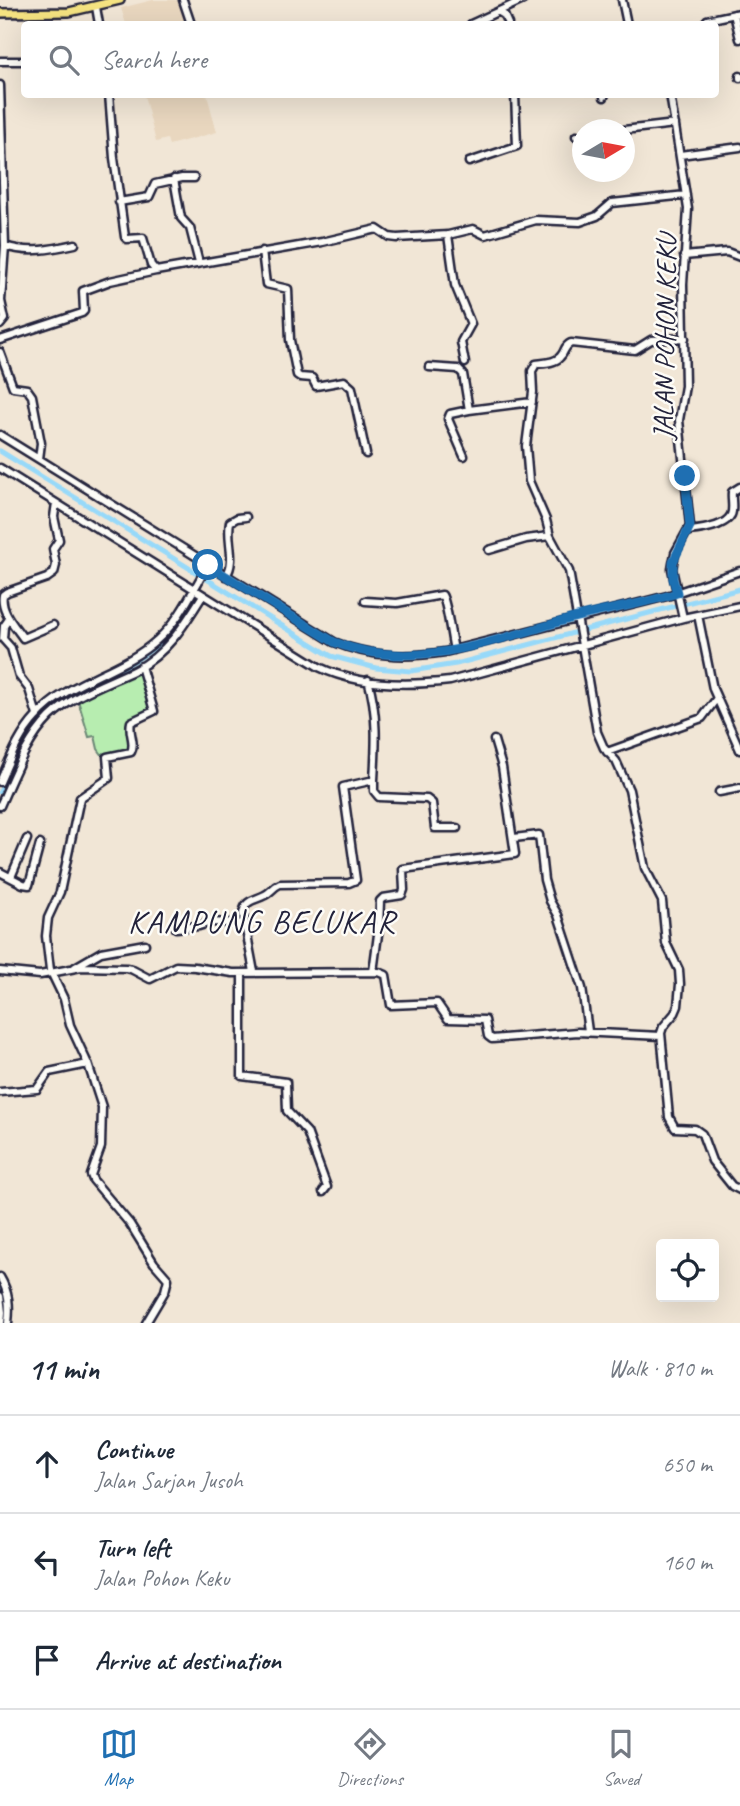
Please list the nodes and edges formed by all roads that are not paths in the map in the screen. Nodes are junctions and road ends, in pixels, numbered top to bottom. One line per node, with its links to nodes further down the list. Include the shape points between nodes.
1 (120, 0): 5 (main road)
2 (183, 0): 10 (street)
3 (523, 0): 6 (street)
4 (622, 0): 13 (street)
5 (96, 7): 7 (main road, via 57,13); 9 (street)
6 (499, 12): 11 (street); 12 (street)
7 (0, 13)
8 (737, 13): 14 (street); 15 (street)
9 (98, 21)
10 (190, 21)
11 (478, 21)
12 (507, 21)
13 (626, 21)
14 (706, 21)
15 (740, 39)
16 (0, 61): 17 (street)
17 (21, 61)
18 (0, 85): 33 (street)
19 (109, 98): 30 (street)
20 (514, 98): 26 (street, via 517,146)
21 (671, 98): 22 (street, JALAN POHON KEKU)
22 (675, 124): 23 (street); 25 (street, JALAN POHON KEKU)
23 (635, 129)
24 (740, 148): 25 (street)
25 (680, 155): 29 (street, JALAN POHON KEKU)
26 (469, 162)
27 (194, 178): 28 (street)
28 (174, 179): 30 (street, via 153,185 149,197); 37 (street, via 181,218 190,228)
29 (686, 195): 31 (street, via 612,203 597,216 580,222 536,220 485,235 473,229); 35 (street, JALAN POHON KEKU)
30 (120, 202): 38 (street, via 126,239 143,238)
31 (448, 235): 34 (street, via 397,238 372,230); 43 (street, via 455,285 471,324 461,342)
32 (75, 244): 33 (street, via 44,250)
33 (5, 246): 39 (street, via 1,302 5,319)
34 (262, 251): 37 (street); 48 (street, via 266,284 288,289 297,375 312,378 316,386 349,384)
35 (684, 256): 36 (street, via 727,252); 40 (street, JALAN POHON KEKU)
36 (740, 257)
37 (199, 263): 38 (street)
38 (156, 271): 41 (street, via 85,289 82,313)
39 (0, 325)
40 (685, 338): 45 (street, via 651,340 635,350 567,344 556,360 534,367); 55 (street, JALAN POHON KEKU, via 685,386 679,419)
41 (0, 340)
42 (0, 352): 50 (street, via 13,387 30,391 41,443)
43 (465, 363)
44 (429, 367): 46 (street, via 458,369 463,374)
45 (532, 402): 46 (street); 56 (street, via 526,461)
46 (469, 410): 49 (street, via 450,414 448,419)
47 (0, 435): 50 (street)
48 (366, 454)
49 (464, 456)
50 (39, 458): 58 (street)
51 (0, 468): 53 (street)
52 (740, 487): 55 (street, via 732,492 732,513 727,519)
53 (56, 503): 61 (street); 68 (street, via 59,540 52,553 55,569 47,578 3,595)
54 (246, 517): 60 (street, via 230,522 231,566)
55 (688, 531): 63 (street, JALAN POHON KEKU, via 673,562)
56 (550, 536): 57 (street); 69 (street, via 569,571)
57 (489, 550)
58 (207, 568): 60 (street); 61 (street)
59 (740, 571): 63 (street)
60 (226, 576): 73 (street, via 349,648 394,656)
61 (196, 586): 62 (street); 75 (street, via 159,639)
62 (203, 594): 74 (street, via 173,640); 76 (street, via 319,667)
63 (678, 596): 66 (street, JALAN POHON KEKU); 69 (street)
64 (365, 601): 73 (street, via 397,603 442,595)
65 (740, 606): 67 (street)
66 (682, 615): 67 (street); 72 (street)
67 (698, 615): 77 (street)
68 (9, 619): 70 (street, via 24,639); 71 (street)
69 (578, 621): 72 (street); 73 (street)
70 (53, 625)
71 (2, 640): 78 (street, via 11,648)
72 (581, 642): 76 (street, via 450,681 400,685); 81 (street, via 597,732)
73 (454, 650)
74 (141, 666): 75 (street); 98 (street, via 154,711 131,722 131,752 107,757 109,778 80,798 60,892 48,918 47,948)
75 (108, 676): 78 (street, via 60,697); 86 (street, via 43,725 23,755)
76 (368, 680): 82 (street, via 377,736)
77 (717, 698): 80 (street); 81 (street, via 702,718)
78 (37, 715): 83 (street)
79 (494, 740): 88 (street)
80 (740, 750)
81 (607, 752): 103 (street, via 629,790 645,868 662,901 666,943 679,970 678,1006)
82 (374, 780): 87 (street, via 375,795 427,799 432,803 435,828); 93 (street, via 343,787 356,880 275,885 245,904)
83 (0, 782)
84 (740, 788): 85 (street)
85 (719, 792)
86 (0, 806)
87 (457, 828)
88 (514, 838): 100 (street, via 514,855 403,869 402,895 380,901); 102 (street, via 539,835 544,880 582,988)
89 (27, 839): 92 (street)
90 (40, 844): 92 (street, via 29,885)
91 (0, 872): 92 (street)
92 (10, 877)
93 (244, 924): 94 (street, via 212,922); 99 (street)
94 (176, 928)
95 (145, 944): 96 (street, via 101,952)
96 (73, 968): 98 (street); 101 (street, via 131,969 150,979 176,967)
97 (0, 971): 98 (street)
98 (55, 972): 104 (street)
99 (254, 972): 100 (street); 101 (street)
100 (373, 972): 102 (street, via 386,975 391,1005 438,1003 448,1019 485,1020 492,1039)
101 (242, 973): 107 (street, via 242,1076 286,1082 287,1111 307,1132 327,1183)
102 (588, 1031): 103 (street)
103 (661, 1036): 106 (street, via 672,1126 702,1134 712,1161)
104 (88, 1064): 105 (street, via 49,1072 37,1089); 111 (street, via 102,1107 101,1147 91,1175 168,1279)
105 (0, 1091)
106 (740, 1190)
107 (323, 1192)
108 (0, 1277): 110 (street, via 10,1308)
109 (0, 1296): 110 (street)
110 (3, 1323)
111 (146, 1323)

